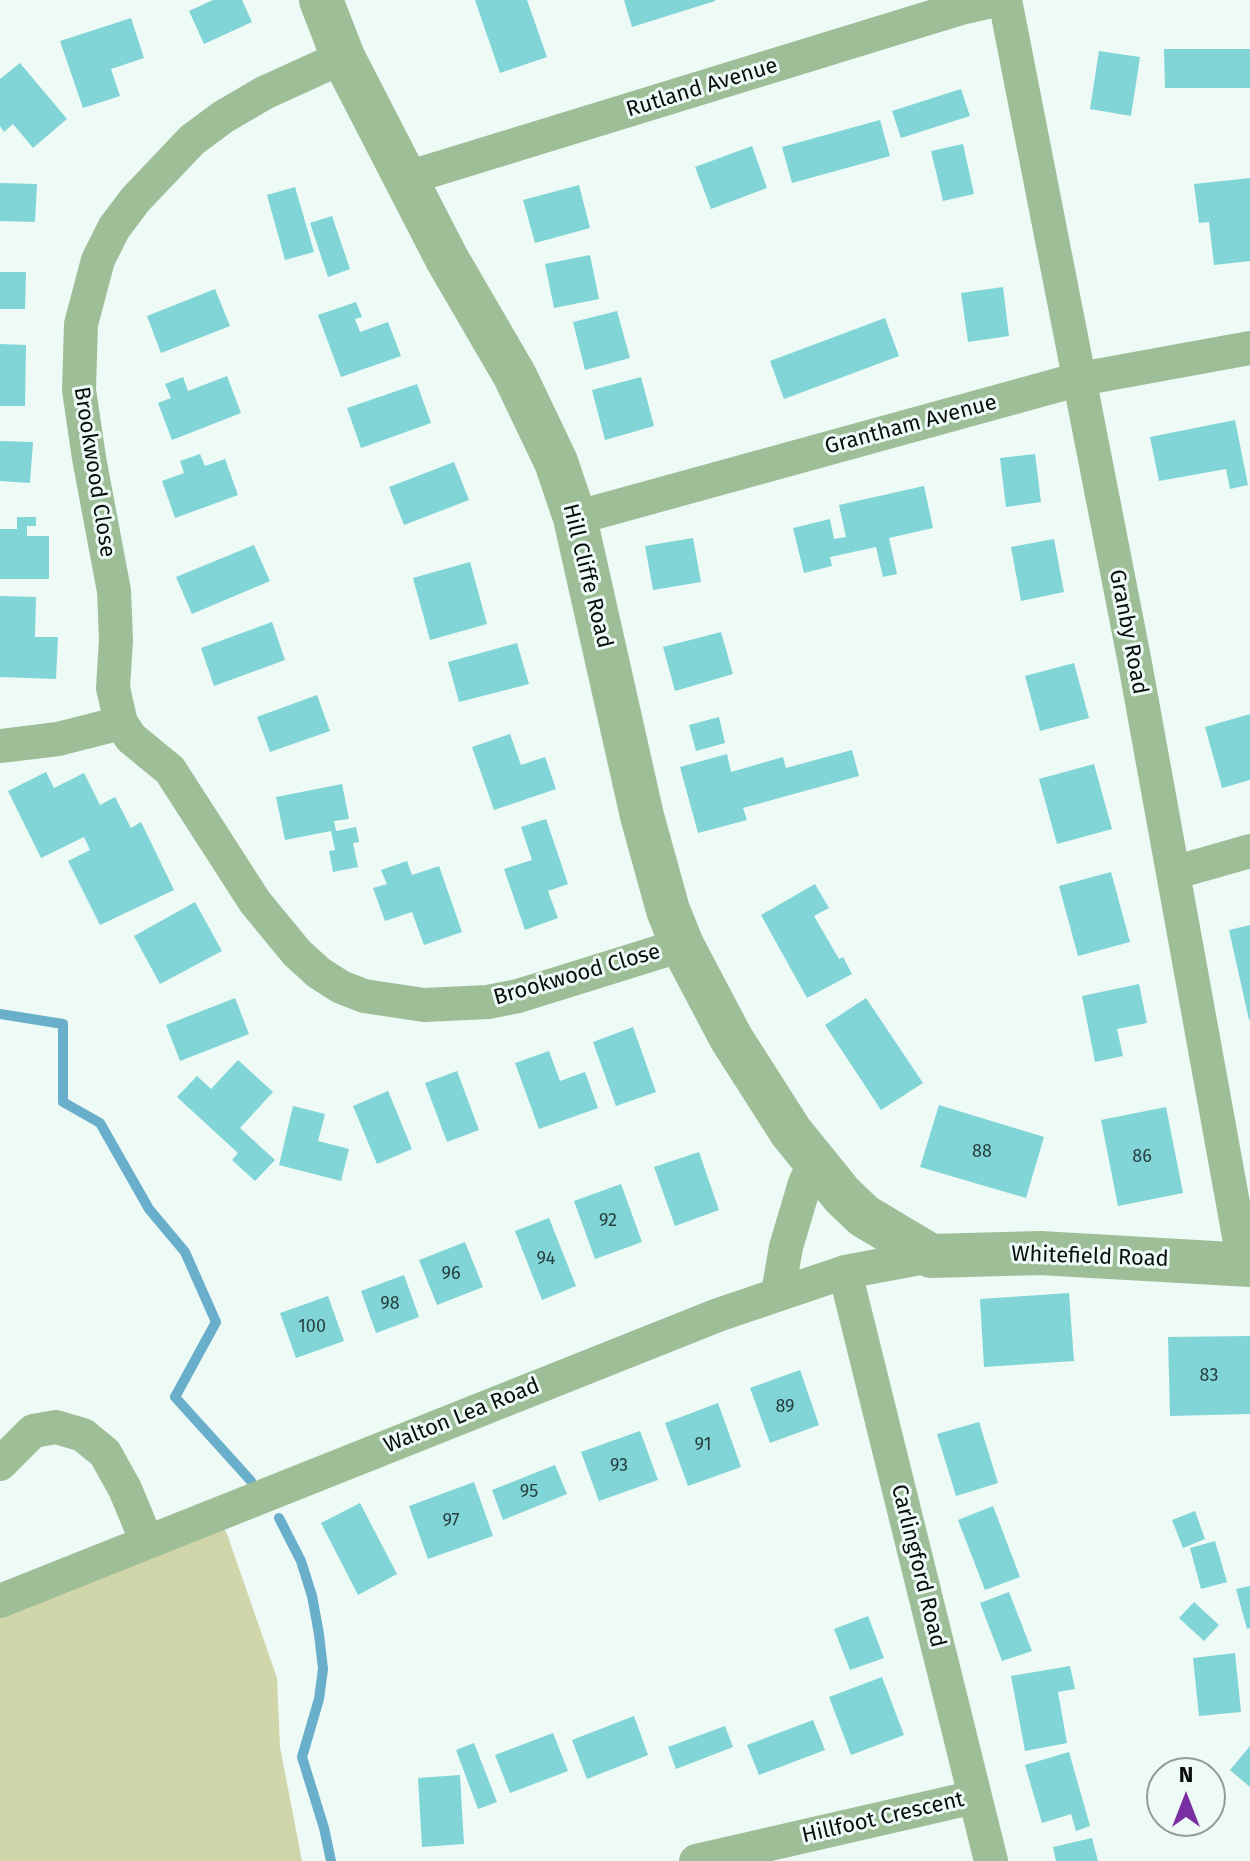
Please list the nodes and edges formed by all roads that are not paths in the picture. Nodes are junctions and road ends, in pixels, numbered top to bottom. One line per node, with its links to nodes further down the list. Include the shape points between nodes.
1 (321, 0): 4 (street, Hill Cliffe Road)
2 (997, 0): 5 (street, Rutland Avenue)
3 (1005, 0): 7 (street, Granby Road)
4 (343, 57): 5 (street, Hill Cliffe Road); 9 (street, Brookwood Close, via 264,93 192,140 114,228 90,282 81,324 79,390 114,591 113,688)
5 (407, 178): 8 (street, Hill Cliffe Road, via 515,376 556,462)
6 (1250, 348): 7 (street, Grantham Avenue)
7 (1080, 379): 8 (street, Grantham Avenue); 12 (street, Granby Road)
8 (575, 518): 13 (street, Hill Cliffe Road, via 654,865)
9 (121, 723): 10 (street); 13 (street, Brookwood Close, via 170,770 255,902 297,953 341,987 424,1005 488,1002)
10 (0, 746)
11 (1250, 851): 12 (street)
12 (1173, 873): 16 (street, Granby Road)
13 (682, 945): 14 (street, Hill Cliffe Road, via 738,1049)
14 (814, 1164): 15 (street, Hill Cliffe Road, via 864,1216); 18 (street, via 786,1247)
15 (931, 1256): 16 (street, Whitefield Road, via 1040,1253); 17 (street, Walton Lea Road)
16 (1247, 1265)
17 (845, 1272): 18 (street, Walton Lea Road); 22 (street, Carlingford Road)
18 (778, 1293): 20 (street, Walton Lea Road)
19 (0, 1464): 20 (street, via 33,1431 56,1427 83,1435 105,1453)
20 (147, 1542): 21 (street, Walton Lea Road)
21 (0, 1601)
22 (975, 1797): 23 (street, Hillfoot Crescent); 24 (street, Carlingford Road)
23 (696, 1861)
24 (991, 1861)

